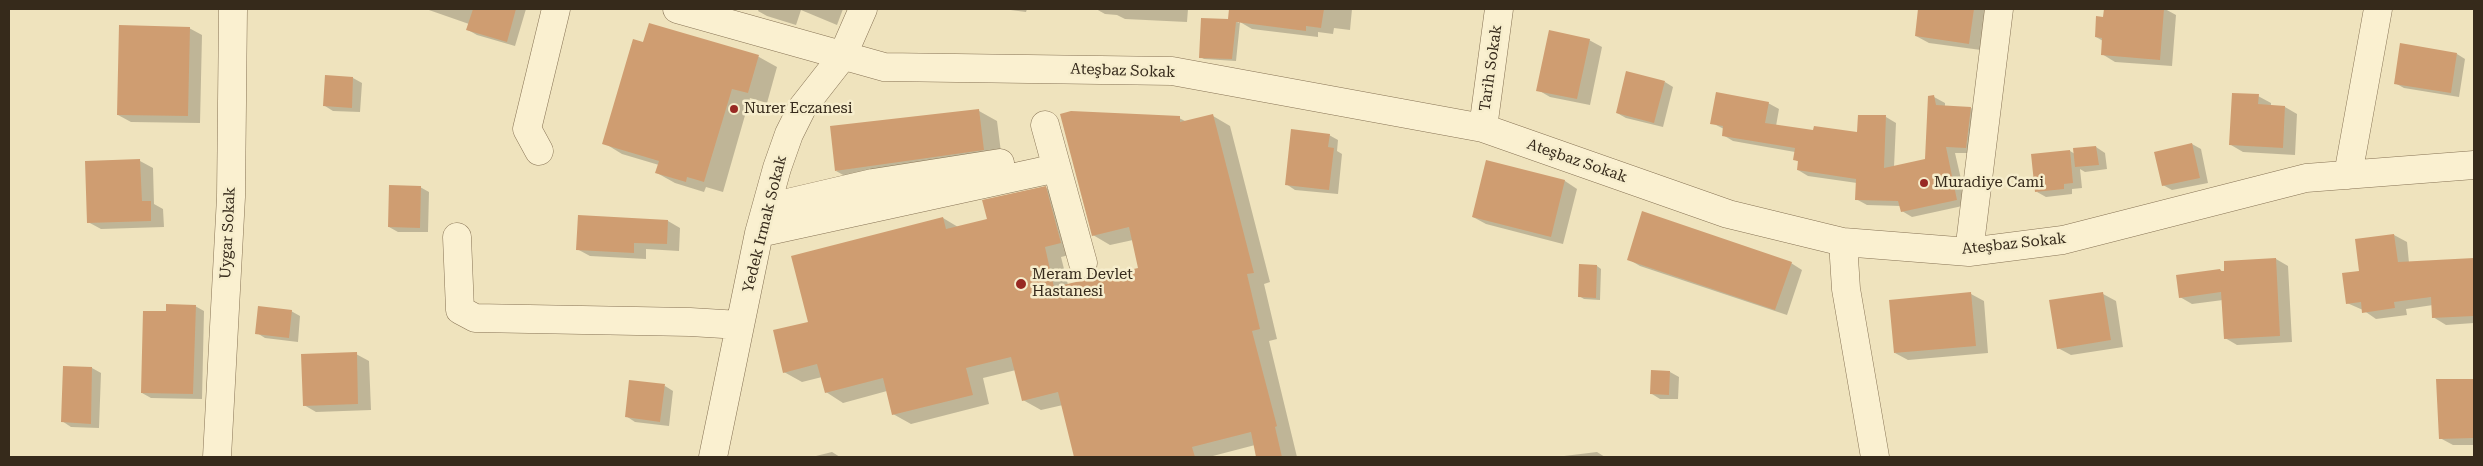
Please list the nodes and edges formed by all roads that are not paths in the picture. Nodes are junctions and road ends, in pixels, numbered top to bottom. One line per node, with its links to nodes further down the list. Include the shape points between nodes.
1 (233, 9): 21 (street, Uygar Sokak, via 231,197)
2 (556, 9): 11 (street, via 527,129)
3 (677, 9): 8 (street, Ateşbaz Sokak)
4 (863, 9): 8 (street, Yedek Irmak Sokak)
5 (1499, 9): 10 (street, Tarih Sokak)
6 (1999, 9): 18 (street)
7 (2378, 9): 14 (street)
8 (842, 57): 10 (street, Ateşbaz Sokak, via 884,67 1172,71); 15 (street, Yedek Irmak Sokak, via 802,108 790,134)
9 (1045, 125): 12 (street)
10 (1483, 128): 17 (street, Ateşbaz Sokak, via 1728,214)
11 (539, 151)
12 (1056, 162): 15 (street); 19 (street)
13 (2474, 165): 14 (street, Ateşbaz Sokak)
14 (2348, 175): 18 (street, Ateşbaz Sokak, via 2306,178 2063,240)
15 (763, 220): 20 (street, Yedek Irmak Sokak)
16 (457, 237): 20 (street, via 460,310 475,318)
17 (1844, 242): 18 (street, Ateşbaz Sokak); 23 (street, via 1846,289)
18 (1969, 252)
19 (1083, 263)
20 (740, 325): 22 (street, Yedek Irmak Sokak)
21 (217, 457)
22 (713, 457)
23 (1875, 457)

